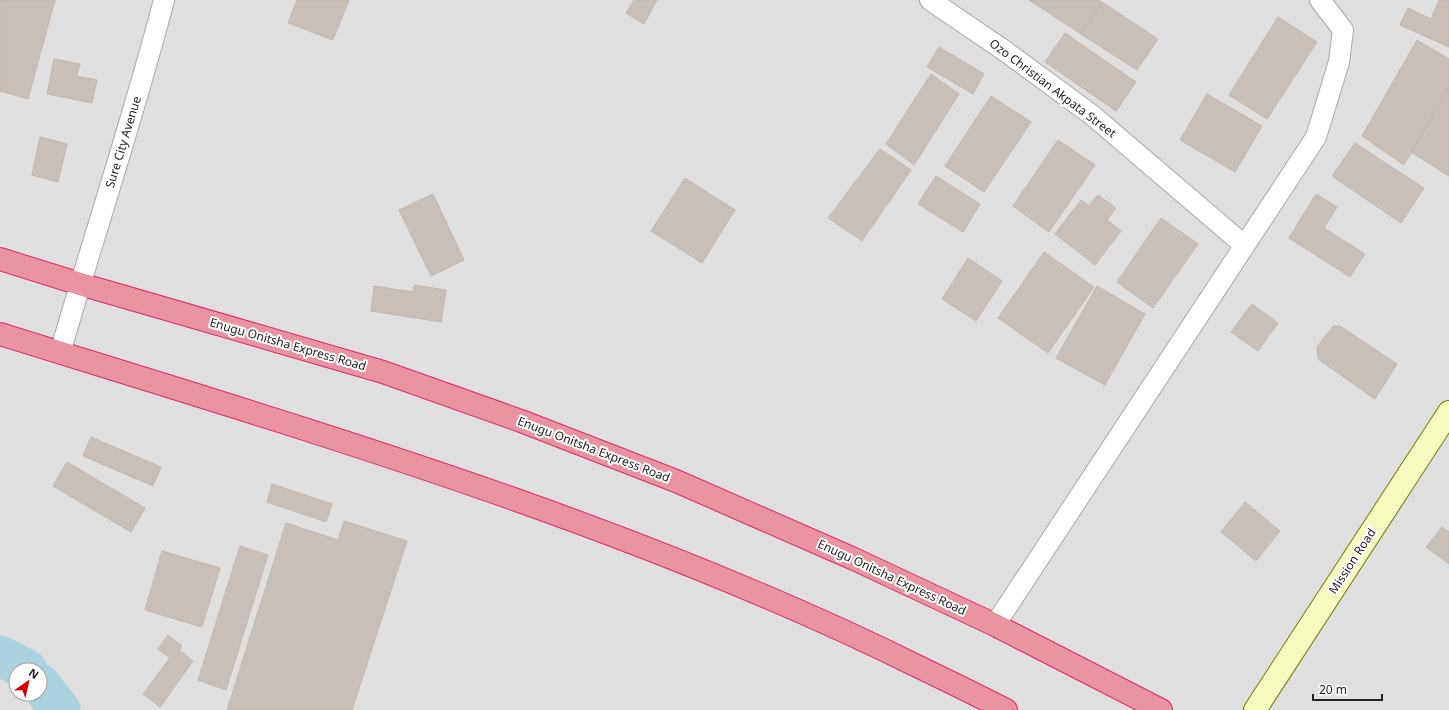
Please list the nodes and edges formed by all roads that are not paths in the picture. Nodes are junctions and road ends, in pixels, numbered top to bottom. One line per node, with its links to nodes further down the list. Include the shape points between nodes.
1 (164, 0): 6 (street, Sure City Avenue, via 147,65)
2 (930, 0): 4 (street, Ozo Christian Akpata Street, via 1092,115)
3 (1320, 0): 4 (street, via 1343,30 1339,62 1316,137)
4 (1244, 245): 10 (street)
5 (0, 259): 6 (highway, Enugu Onitsha Express Road)
6 (80, 284): 8 (street, Sure City Avenue); 10 (highway, Enugu Onitsha Express Road, via 384,372 521,421 676,481)
7 (0, 334): 8 (highway)
8 (60, 353): 11 (highway, via 312,431 619,537 744,586 867,641)
9 (1449, 412): 13 (street, Mission Road)
10 (996, 625): 12 (highway, Enugu Onitsha Express Road)
11 (1006, 710)
12 (1161, 710)
13 (1255, 710)

